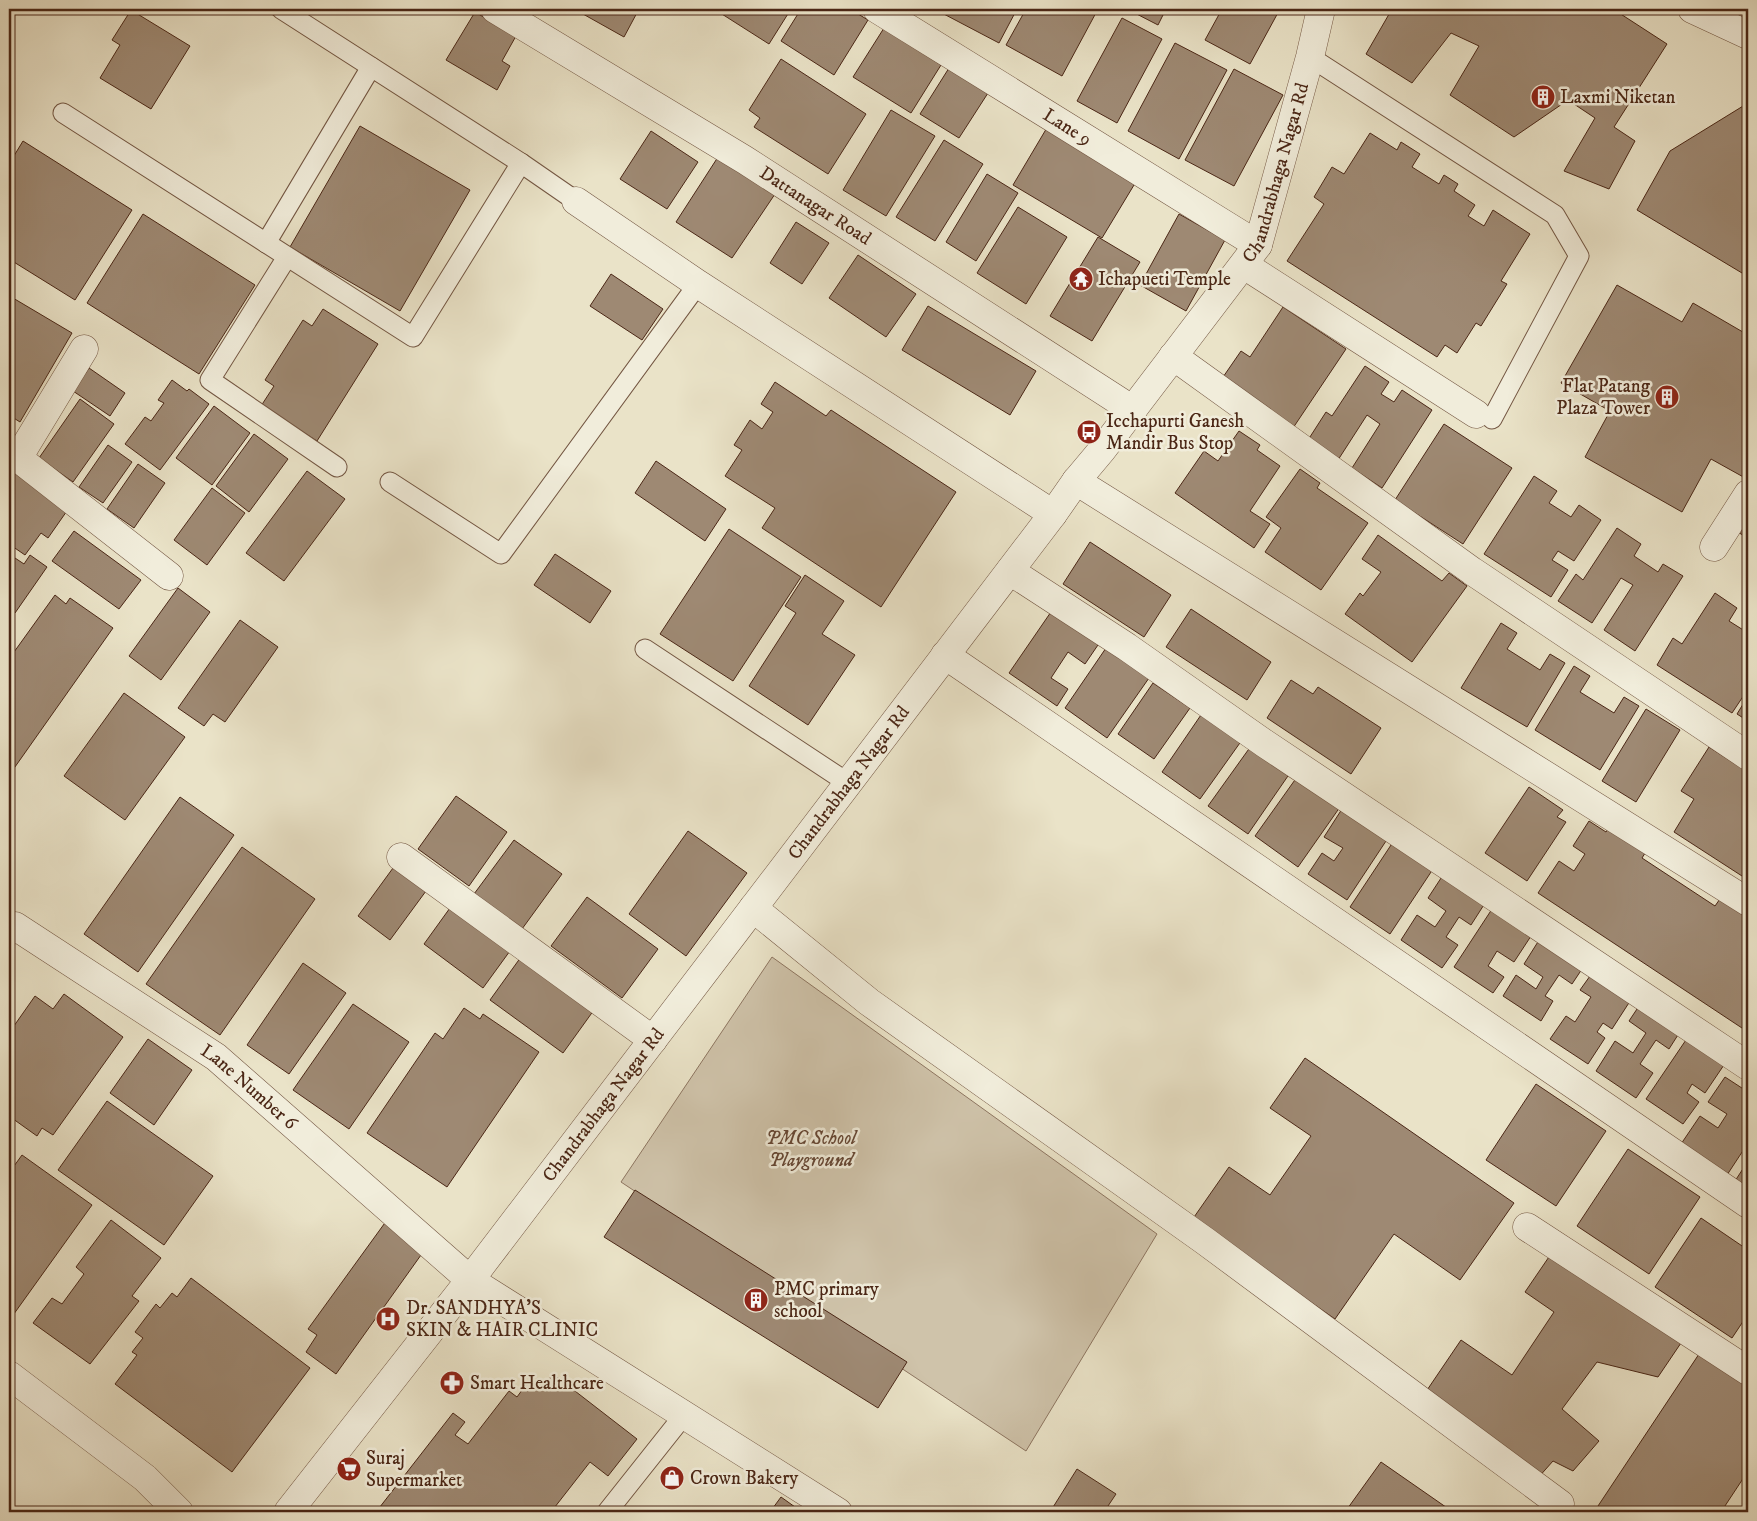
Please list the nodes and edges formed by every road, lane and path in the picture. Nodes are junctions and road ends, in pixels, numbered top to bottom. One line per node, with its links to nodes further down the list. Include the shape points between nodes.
1 (281, 9): 8 (lane)
2 (495, 9): 18 (street, Dattanagar Road, via 745,160)
3 (877, 9): 13 (street, Lane 9)
4 (1321, 9): 7 (street, Chandrabhaga Nagar Rd)
5 (1692, 9): 6 (street)
6 (1748, 35)
7 (1310, 57): 13 (street, Chandrabhaga Nagar Rd); 19 (lane, via 1555,215 1579,256)
8 (371, 66): 10 (lane); 12 (lane)
9 (63, 113): 12 (lane)
10 (521, 163): 11 (lane); 14 (lane, via 413,337)
11 (576, 201): 15 (street)
12 (266, 243): 14 (lane)
13 (1251, 255): 17 (street, Chandrabhaga Nagar Rd); 19 (street, Lane 9)
14 (287, 257): 21 (lane, via 210,380)
15 (698, 284): 23 (lane, via 501,554); 25 (street)
16 (84, 349): 20 (street)
17 (1174, 356): 18 (street, Chandrabhaga Nagar Rd); 31 (street, via 1472,571)
18 (1132, 410): 22 (street, Chandrabhaga Nagar Rd)
19 (1484, 417)
20 (13, 455): 28 (street)
21 (337, 467)
22 (1076, 481): 25 (street, Chandrabhaga Nagar Rd); 34 (street)
23 (390, 482)
24 (1748, 494): 26 (street)
25 (1053, 514): 27 (street, Chandrabhaga Nagar Rd)
26 (1714, 547)
27 (1010, 571): 30 (street, Chandrabhaga Nagar Rd); 38 (street)
28 (169, 576)
29 (645, 649): 32 (lane)
30 (945, 655): 32 (street, Chandrabhaga Nagar Rd); 39 (street)
31 (1748, 756)
32 (848, 783): 35 (street, Chandrabhaga Nagar Rd)
33 (401, 857): 37 (street)
34 (1748, 902)
35 (753, 908): 37 (street, Chandrabhaga Nagar Rd); 45 (street, via 869,1002 1205,1241)
36 (9, 931): 41 (street, Lane Number 6, via 15,926 216,1057)
37 (653, 1040): 41 (street, Chandrabhaga Nagar Rd)
38 (1748, 1066)
39 (1748, 1204)
40 (1527, 1227): 42 (street)
41 (470, 1280): 44 (street); 47 (street, Chandrabhaga Nagar Rd)
42 (1748, 1371)
43 (9, 1375): 46 (street, via 145,1478)
44 (684, 1415): 48 (lane); 49 (street)
45 (1558, 1508)
46 (180, 1512)
47 (288, 1512)
48 (607, 1512)
49 (838, 1512)

